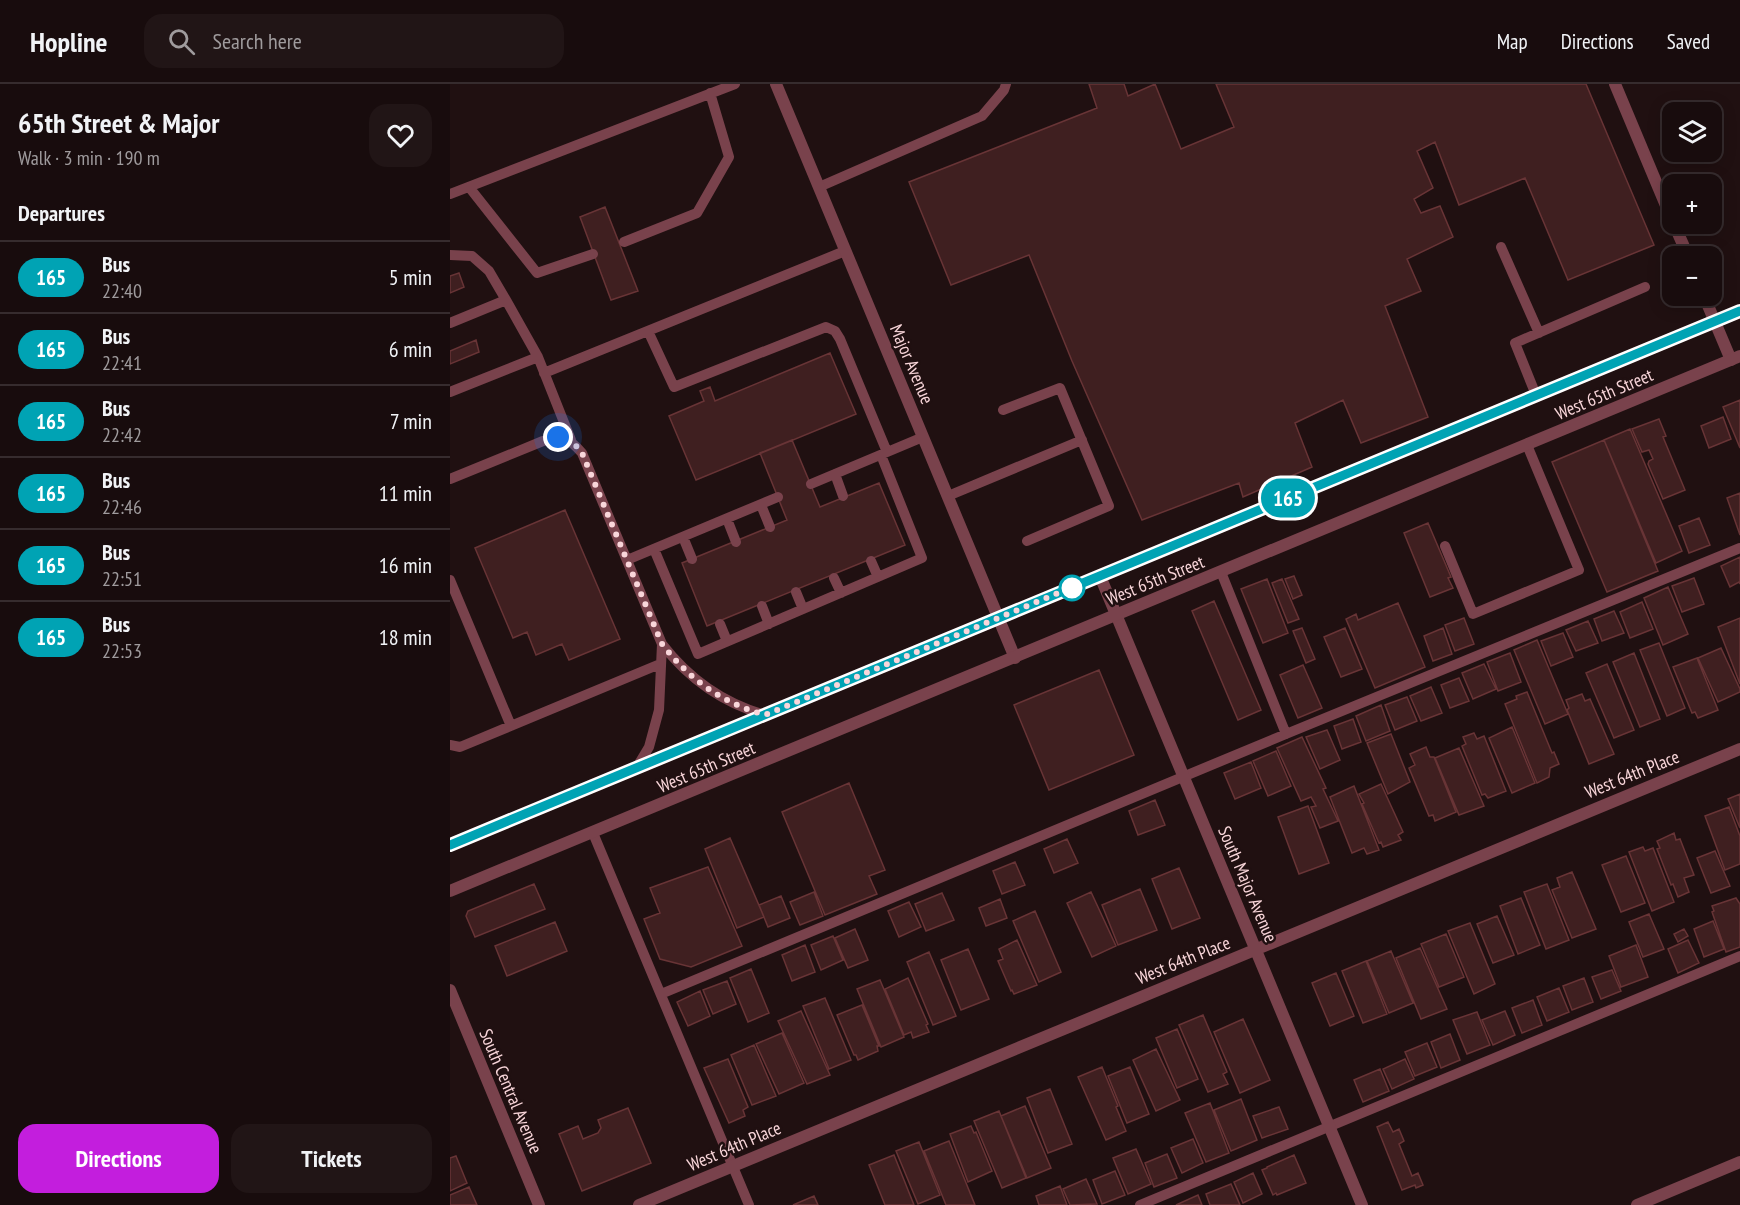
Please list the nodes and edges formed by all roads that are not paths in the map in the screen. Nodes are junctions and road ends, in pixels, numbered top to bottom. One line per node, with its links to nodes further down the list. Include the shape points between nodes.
1 (735, 84): 5 (lane)
2 (776, 84): 7 (street, Major Avenue)
3 (1006, 84): 7 (lane, via 982,116)
4 (1615, 84): 9 (street)
5 (710, 93): 6 (lane); 10 (lane, via 729,157 697,213)
6 (469, 187): 8 (lane); 13 (lane, via 537,273)
7 (819, 187): 12 (street, Major Avenue)
8 (450, 194)
9 (1662, 196)
10 (624, 242)
11 (1501, 247): 22 (lane)
12 (845, 251): 21 (lane); 29 (street, Major Avenue)
13 (593, 254)
14 (450, 255): 16 (lane, via 472,255 489,271)
15 (1645, 287): 22 (lane)
16 (506, 300): 20 (lane); 23 (lane)
17 (1708, 306): 19 (street)
18 (1740, 311): 19 (street, West 65th Street)
19 (1715, 321): 24 (street); 27 (street, West 65th Street)
20 (450, 322)
21 (648, 331): 25 (lane); 33 (lane, via 674,387 826,327 835,331)
22 (1539, 333): 27 (lane, via 1515,343)
23 (537, 357): 25 (lane); 26 (lane)
24 (1736, 358): 32 (street, West 65th Street)
25 (544, 373): 30 (lane)
26 (450, 392)
27 (1536, 395): 53 (street, West 65th Street)
28 (1003, 410): 31 (lane, via 1060,388)
29 (923, 437): 33 (lane); 38 (street, Major Avenue)
30 (571, 440): 35 (lane, via 558,437 543,441); 50 (lane, via 582,453)
31 (1082, 440): 38 (lane); 44 (lane, via 1109,506)
32 (1527, 445): 46 (lane, via 1579,570 1473,614); 52 (street, West 65th Street)
33 (884, 454): 34 (lane); 54 (lane, via 922,558)
34 (835, 474): 36 (lane); 37 (lane)
35 (450, 479)
36 (811, 484)
37 (843, 495)
38 (948, 496): 62 (street, Major Avenue)
39 (778, 497): 40 (lane)
40 (761, 505): 41 (lane); 42 (lane)
41 (727, 519): 43 (lane); 45 (lane)
42 (770, 527)
43 (683, 537): 48 (lane); 49 (lane)
44 (1027, 540)
45 (736, 542)
46 (1445, 546)
47 (1740, 548): 73 (lane)
48 (654, 549): 50 (lane); 67 (lane)
49 (692, 559)
50 (627, 560): 66 (lane)
51 (872, 561): 54 (lane)
52 (1221, 572): 61 (street, West 65th Street); 73 (lane)
53 (1100, 576): 61 (street, South Major Avenue); 62 (street, West 65th Street)
54 (878, 577): 58 (lane)
55 (834, 578): 58 (lane)
56 (450, 580): 72 (lane)
57 (796, 592): 60 (lane)
58 (841, 593): 60 (lane)
59 (762, 606): 64 (lane)
60 (803, 609): 64 (lane)
61 (1116, 616): 68 (street, West 65th Street); 77 (street, South Major Avenue)
62 (998, 618): 68 (street, Major Avenue); 71 (street, West 65th Street)
63 (720, 624): 65 (lane)
64 (769, 624): 65 (lane)
65 (727, 641): 67 (lane)
66 (662, 644): 69 (lane); 70 (lane)
67 (698, 654): 69 (lane)
68 (1015, 658): 78 (street, West 65th Street)
69 (676, 663): 71 (lane, via 708,689)
70 (660, 664): 72 (lane); 76 (lane, via 659,710 649,747)
71 (765, 715): 76 (street, West 65th Street)
72 (511, 726): 74 (lane, via 460,747)
73 (1286, 734): 77 (lane)
74 (450, 745)
75 (1740, 749): 81 (street, West 64th Place)
76 (637, 767): 79 (street, West 65th Street)
77 (1184, 777): 81 (street, South Major Avenue); 84 (lane)
78 (593, 833): 80 (street, West 65th Street); 84 (lane)
79 (450, 845)
80 (450, 891)
81 (1256, 949): 85 (street, South Major Avenue); 87 (street, West 64th Place)
82 (1740, 956): 85 (lane)
83 (450, 990): 88 (street, South Central Avenue)
84 (661, 994): 87 (lane)
85 (1330, 1126): 91 (lane); 92 (street, South Major Avenue)
86 (1740, 1162): 93 (street)
87 (733, 1166): 89 (street, West 64th Place); 90 (lane)
88 (539, 1205)
89 (639, 1205)
90 (749, 1205)
91 (1140, 1205)
92 (1362, 1205)
93 (1637, 1205)

